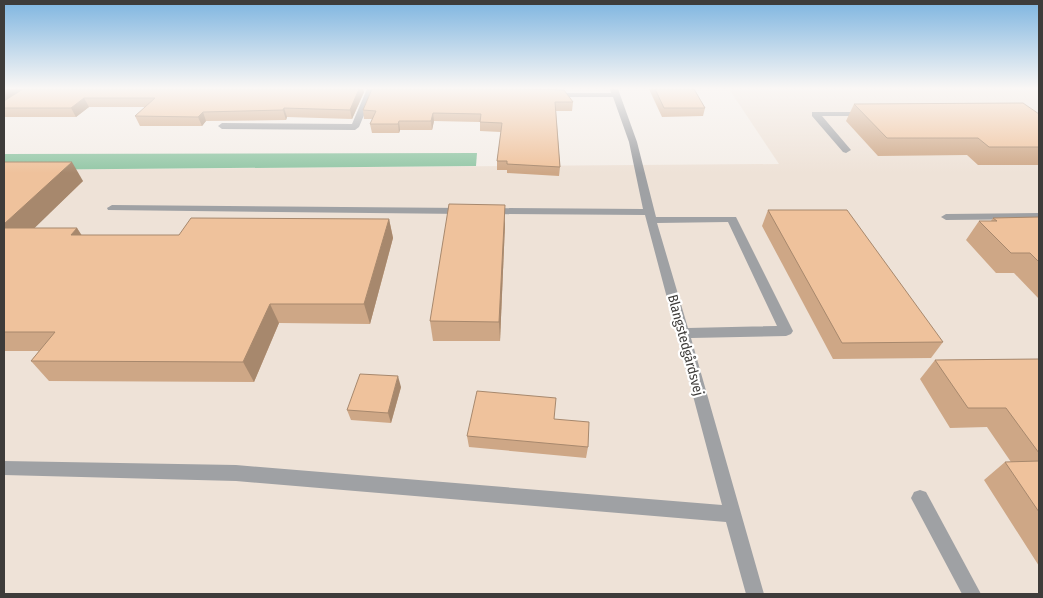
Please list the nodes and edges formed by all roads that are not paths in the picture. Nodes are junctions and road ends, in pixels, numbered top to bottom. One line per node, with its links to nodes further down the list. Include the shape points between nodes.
1 (359, 117): 4 (street, via 355,127)
2 (623, 117): 7 (street, Blangstedgårdsvej)
3 (818, 117): 5 (street)
4 (222, 126)
5 (846, 150)
6 (112, 208): 7 (street)
7 (650, 216): 10 (street, Blangstedgårdsvej); 10 (street, via 732,219 786,331)
8 (1039, 216): 9 (street)
9 (946, 217)
10 (682, 333): 13 (street, Blangstedgårdsvej)
11 (4, 468): 13 (street, via 236,473)
12 (920, 498): 15 (street)
13 (732, 514): 14 (street, Blangstedgårdsvej)
14 (755, 594)
15 (972, 594)

